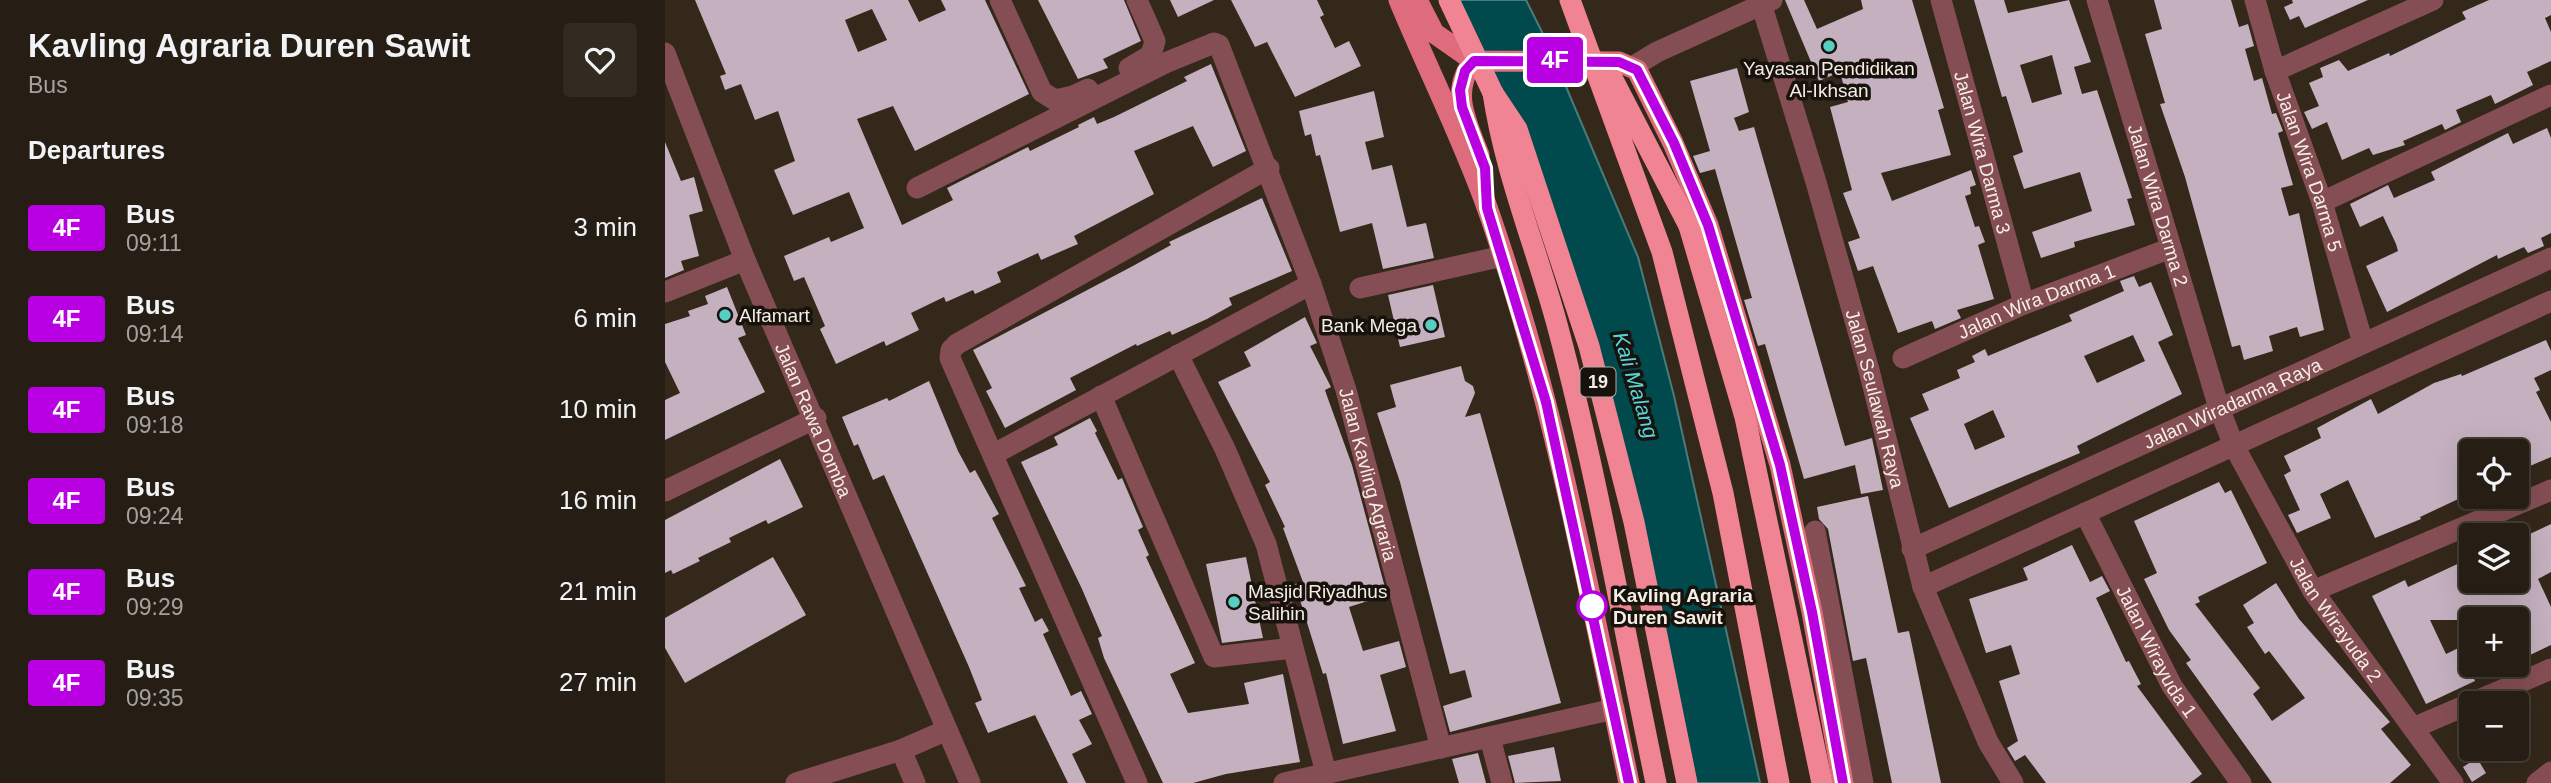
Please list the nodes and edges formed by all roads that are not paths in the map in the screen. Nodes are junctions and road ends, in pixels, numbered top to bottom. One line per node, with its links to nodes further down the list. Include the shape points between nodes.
1 (1000, 0): 2 (street, via 1042,92 1055,100 1073,96 1151,55 1155,41)
2 (1137, 0)
3 (1399, 0): 22 (main road)
4 (1417, 0): 13 (main road, via 1434,33)
5 (1449, 0): 16 (highway, 19, bridge)
6 (1571, 0): 66 (highway, bridge, via 1663,252 1723,493); 67 (highway, bridge, via 1689,226 1745,417)
7 (1941, 0): 31 (street, Jalan Wira Darma 3)
8 (2097, 0): 23 (street, Jalan Wira Darma 2)
9 (2255, 0): 15 (street, Jalan Wira Darma 5)
10 (2433, 0): 15 (street)
11 (1765, 2): 14 (street); 44 (street, Jalan Seulawah Raya, via 1865,356)
12 (665, 53): 18 (street, Jalan Rawa Domba)
13 (1475, 61): 14 (main road, bridge, via 1608,61); 22 (main road, via 1465,71 1460,90 1487,180)
14 (1634, 66): 68 (main road, via 1674,143 1708,225 1780,465)
15 (2275, 71): 21 (street, Jalan Wira Darma 5)
16 (1493, 93): 64 (highway, via 1501,143 1558,327); 65 (highway, 19, bridge, via 1517,129 1589,346 1634,522)
17 (2551, 95): 21 (street)
18 (675, 109): 26 (street, Jalan Rawa Domba)
19 (1269, 168): 20 (street, Jalan Kavling Agraria, via 1224,50 1214,43 1165,63); 27 (street, Jalan Kavling Agraria); 39 (street, via 951,350 950,358)
20 (917, 188)
21 (2322, 202): 32 (street, Jalan Wira Darma 5)
22 (1487, 208): 24 (main road)
23 (2171, 248): 31 (street, Jalan Wira Darma 1); 36 (street, Jalan Wira Darma 2)
24 (1503, 256): 28 (street); 49 (main road, via 1546,402)
25 (2551, 258): 32 (street, Jalan Wiradarma Raya)
26 (745, 260): 29 (street); 37 (street, Jalan Rawa Domba)
27 (1311, 284): 33 (street); 53 (street, Jalan Kavling Agraria, via 1346,390)
28 (1360, 288)
29 (665, 292)
30 (2551, 301): 38 (street, Jalan Wiradarma Raya)
31 (2024, 304): 34 (street, Jalan Wira Darma 1)
32 (2363, 343): 36 (street, Jalan Wiradarma Raya)
33 (1178, 355): 35 (street); 47 (street, via 1266,544)
34 (1903, 358)
35 (1101, 396): 39 (street); 47 (street, via 1214,657)
36 (2220, 408): 38 (street, Jalan Wira Darma 2); 44 (street, Jalan Wiradarma Raya)
37 (816, 418): 41 (street); 51 (street, Jalan Rawa Domba)
38 (2234, 446): 42 (street, Jalan Wiradarma Raya); 46 (street, Jalan Wirayuda 2)
39 (994, 454): 60 (street)
40 (2551, 490): 46 (street)
41 (665, 491)
42 (2085, 513): 45 (street, Jalan Wiradarma Raya); 71 (street, Jalan Wirayuda 1, via 2172,686)
43 (1815, 531): 69 (street)
44 (1912, 549): 45 (street, Jalan Seulawah Raya)
45 (1923, 587): 70 (street, Jalan Seulawah Raya, via 1988,741)
46 (2313, 591): 50 (street, Jalan Wirayuda 2)
47 (1293, 648): 56 (street)
48 (2551, 669): 50 (street)
49 (1614, 709): 52 (street); 63 (main road)
50 (2413, 728): 72 (street, Jalan Wirayuda 2)
51 (947, 730): 54 (street); 59 (street, Jalan Rawa Domba)
52 (1490, 738): 53 (street); 62 (street)
53 (1441, 748): 56 (street)
54 (901, 750): 57 (street); 58 (street)
55 (2551, 772): 73 (street)
56 (1326, 773): 61 (street)
57 (796, 783)
58 (915, 783)
59 (970, 783)
60 (1137, 783)
61 (1285, 783)
62 (1501, 783)
63 (1629, 783)
64 (1656, 783)
65 (1687, 783)
66 (1779, 783)
67 (1822, 783)
68 (1843, 783)
69 (1863, 783)
70 (2013, 783)
71 (2241, 783)
72 (2452, 783)
73 (2537, 783)

